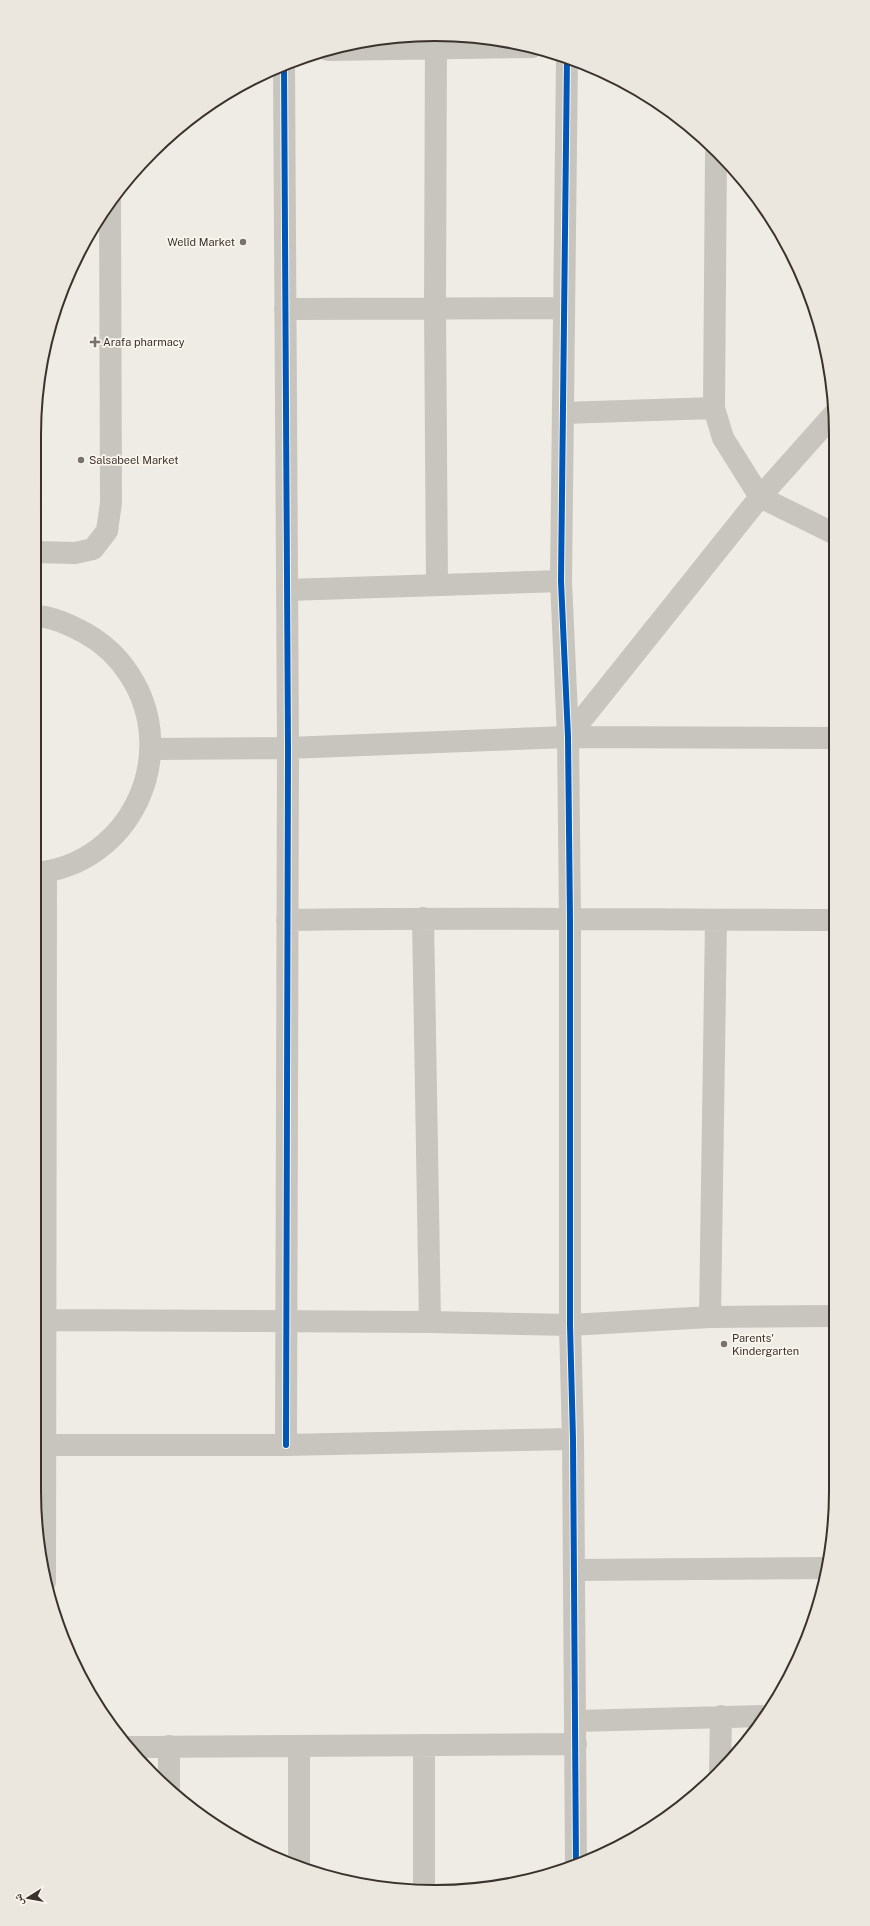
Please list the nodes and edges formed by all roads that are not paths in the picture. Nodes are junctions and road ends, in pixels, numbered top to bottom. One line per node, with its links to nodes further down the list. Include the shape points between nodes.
1 (436, 41): 4 (street); 9 (street)
2 (438, 41): 3 (street)
3 (487, 44)
4 (372, 46)
5 (567, 64): 10 (street)
6 (284, 71): 11 (street)
7 (716, 158): 12 (street)
8 (110, 212): 17 (street, via 111,503 107,531 93,549 75,553)
9 (435, 308): 10 (street); 11 (street); 19 (street)
10 (564, 308): 13 (street)
11 (285, 309): 20 (street)
12 (714, 408): 13 (street); 15 (street, via 723,438)
13 (563, 413): 18 (street)
14 (828, 420): 15 (street)
15 (760, 497): 16 (street); 22 (street)
16 (829, 531)
17 (41, 552)
18 (561, 581): 19 (street); 22 (street)
19 (437, 584): 20 (street)
20 (287, 590): 24 (street)
21 (41, 618): 25 (street, via 70,625 98,640 120,661 138,688 148,717)
22 (568, 737): 23 (street); 24 (street); 29 (street)
23 (829, 738)
24 (288, 748): 25 (street); 28 (street)
25 (151, 749): 26 (street, via 147,778 136,805 120,829 99,849 74,864)
26 (41, 873)
27 (423, 918): 28 (street); 29 (street); 37 (street)
28 (287, 920): 36 (street)
29 (570, 920): 30 (street); 38 (street)
30 (716, 920): 31 (street); 34 (street)
31 (829, 920)
32 (41, 1065): 35 (street)
33 (829, 1316): 34 (street)
34 (710, 1317): 38 (street)
35 (45, 1320): 36 (street); 39 (street)
36 (286, 1322): 37 (street); 42 (street)
37 (430, 1322): 38 (street)
38 (570, 1325): 40 (street)
39 (41, 1403)
40 (574, 1439): 42 (street); 46 (street)
41 (41, 1445): 42 (street)
42 (286, 1445)
43 (41, 1491): 44 (street)
44 (42, 1521)
45 (821, 1568): 46 (street)
46 (574, 1570): 49 (street)
47 (721, 1716): 48 (street); 49 (street); 55 (street)
48 (759, 1716)
49 (576, 1721): 50 (street)
50 (576, 1744): 51 (street); 57 (street)
51 (424, 1745): 53 (street); 59 (street)
52 (169, 1746): 53 (street); 54 (street); 56 (street)
53 (299, 1746): 58 (street)
54 (135, 1747)
55 (720, 1763)
56 (169, 1782)
57 (576, 1859)
58 (299, 1861)
59 (424, 1885)

